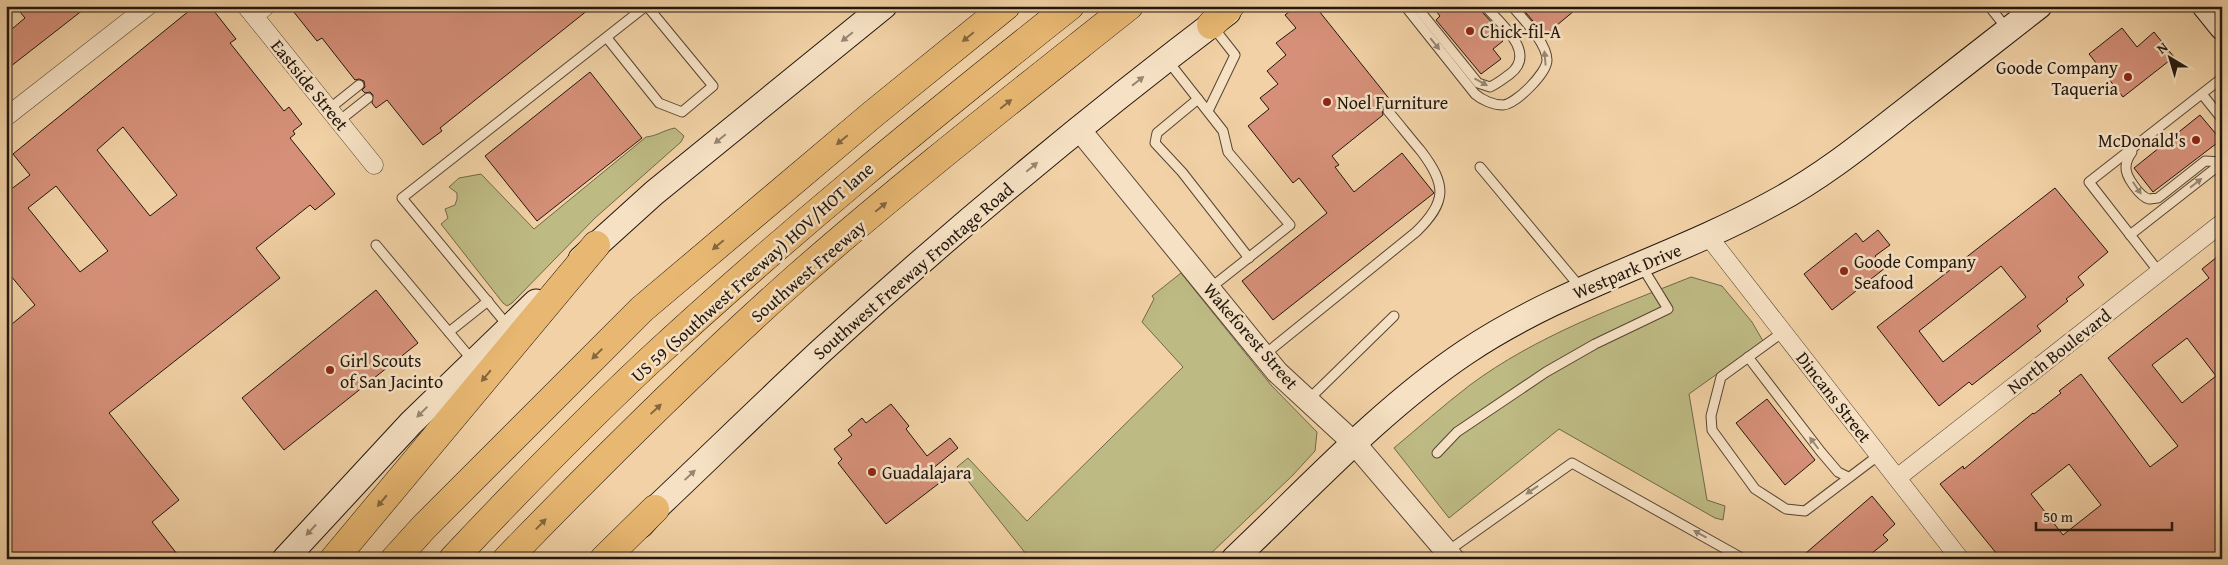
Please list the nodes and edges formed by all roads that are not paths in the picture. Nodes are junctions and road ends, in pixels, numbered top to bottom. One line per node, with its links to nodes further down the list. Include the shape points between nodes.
1 (148, 6): 29 (street)
2 (646, 6): 19 (lane); 19 (lane, via 713,86 682,112 659,103)
3 (1006, 6): 64 (highway, one-way to 64, via 642,309)
4 (1070, 6): 65 (highway, US 59 (Southwest Freeway) HOV/HOT lane, via 890,150 646,364)
5 (1129, 6): 66 (highway, Southwest Freeway, one-way to 5, via 616,446 795,280)
6 (1235, 6): 16 (main road, Southwest Freeway Frontage Road)
7 (1405, 6): 9 (lane, one-way to 9, via 1475,94 1488,102 1503,105 1541,76 1547,62 1544,47)
8 (1416, 6): 13 (lane, one-way to 13, via 1478,83 1490,87 1513,72 1521,52)
9 (1512, 6)
10 (1989, 6): 18 (lane)
11 (2038, 6): 18 (main road, Westpark Drive)
12 (2205, 6): 17 (main road)
13 (1487, 8)
14 (875, 9): 40 (main road, one-way to 40)
15 (255, 10): 28 (street, Eastside Street)
16 (1220, 15): 20 (main road, Southwest Freeway Frontage Road); 26 (lane, via 1235,55)
17 (2222, 27)
18 (2008, 30): 38 (main road, Westpark Drive, via 1820,176)
19 (607, 38): 46 (lane, via 402,198)
20 (1166, 59): 25 (lane); 31 (main road, Southwest Freeway Frontage Road, one-way to 20)
21 (2222, 78): 23 (lane)
22 (359, 85): 28 (lane)
23 (2202, 94): 30 (lane); 32 (lane)
24 (368, 98): 28 (lane)
25 (1198, 99): 26 (lane); 41 (lane, via 1157,133 1155,142)
26 (1208, 111): 41 (lane, via 1223,131 1228,152 1290,225)
27 (1388, 111): 51 (lane, via 1436,173 1440,194 1434,211 1416,232)
28 (334, 115): 34 (street, Eastside Street)
29 (6, 116)
30 (2222, 119)
31 (1078, 128): 44 (street, Wakeforest Street); 60 (main road, Southwest Freeway Frontage Road, one-way to 31, via 820,352)
32 (2136, 145): 33 (lane, one-way to 33, via 2127,159 2126,168 2142,195 2150,199 2158,198 2205,161); 37 (lane, via 2089,182)
33 (2222, 163): 37 (lane, one-way to 33)
34 (374, 165)
35 (1480, 168): 45 (lane)
36 (2222, 223): 43 (street, North Boulevard)
37 (2130, 235): 43 (lane)
38 (1708, 236): 42 (main road, Westpark Drive); 50 (street, Dincans Street)
39 (376, 245): 49 (lane)
40 (596, 245): 48 (main road); 63 (highway, one-way to 63)
41 (1249, 258): 44 (lane)
42 (1641, 265): 45 (main road, Westpark Drive); 56 (lane, via 1668,309 1546,372 1457,432)
43 (2159, 272): 59 (street, North Boulevard)
44 (1209, 288): 51 (street, Wakeforest Street)
45 (1582, 290): 55 (main road, Westpark Drive, via 1519,320 1468,350 1405,398)
46 (488, 301): 48 (lane); 49 (lane)
47 (1394, 316): 54 (lane)
48 (509, 327): 53 (main road)
49 (449, 332): 53 (lane)
50 (1783, 332): 52 (lane); 57 (street, Dincans Street)
51 (1264, 355): 54 (street, Wakeforest Street, via 1277,372)
52 (1748, 357): 58 (lane, one-way to 52, via 1838,472 1821,452); 58 (lane, via 1721,377 1711,416 1712,430 1755,488 1786,509 1805,511)
53 (472, 361): 62 (main road, one-way to 62)
54 (1308, 400): 55 (street, Wakeforest Street)
55 (1355, 444): 61 (street, Wakeforest Street); 69 (main road, Westpark Drive)
56 (1437, 453)
57 (1879, 455): 58 (lane); 59 (street, Dincans Street)
58 (1848, 477)
59 (1897, 478): 71 (street, Dincans Street)
60 (655, 509): 67 (highway); 68 (main road, Southwest Freeway Frontage Road)
61 (1451, 555): 70 (lane, one-way to 61, via 1572,463)
62 (285, 559)
63 (334, 559)
64 (395, 559)
65 (453, 559)
66 (507, 559)
67 (604, 559)
68 (611, 559)
69 (1234, 559)
70 (1739, 559)
71 (1960, 559)

